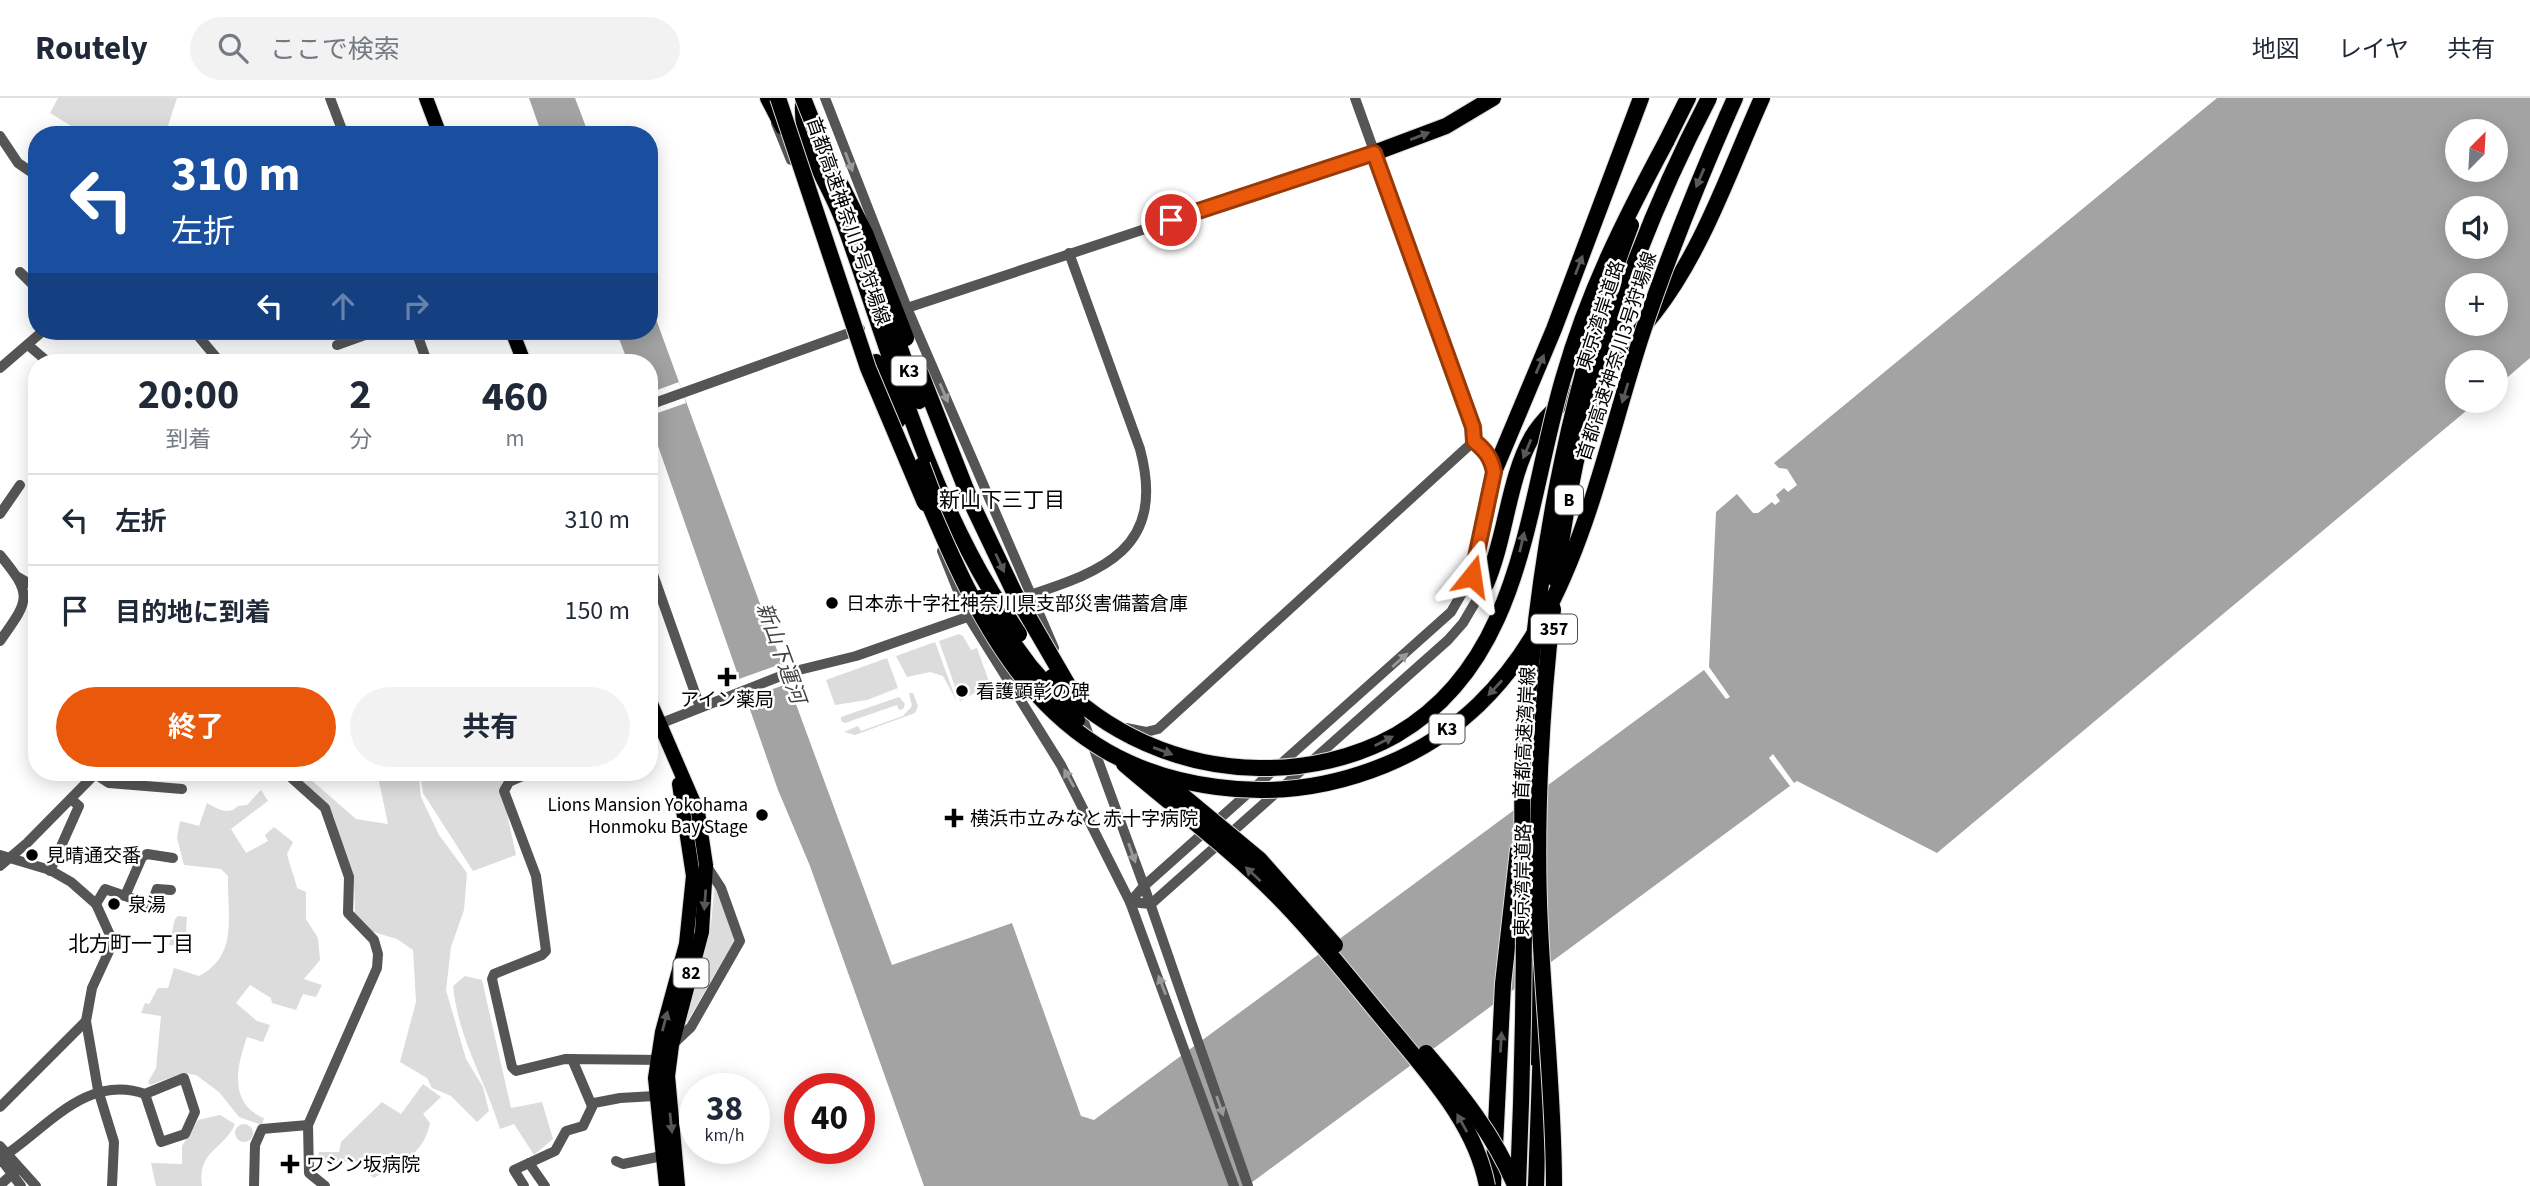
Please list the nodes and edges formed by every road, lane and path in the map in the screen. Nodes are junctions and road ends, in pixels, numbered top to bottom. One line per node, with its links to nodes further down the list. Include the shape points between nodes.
1 (330, 98): 15 (street)
2 (426, 98): 16 (main road)
3 (767, 98): 26 (street); 50 (highway, K3, bridge, via 835,224 955,556)
4 (778, 98): 105 (highway, K3, one-way to 4, bridge, via 1475,1149 1430,1075 1308,930 1244,865 1070,713 970,584 916,487 868,368)
5 (784, 98): 50 (highway, 首都高速神奈川3号狩場線 / K3, bridge, via 924,492)
6 (804, 98): 19 (highway, 首都高速神奈川3号狩場線 / K3, bridge); 47 (highway, K3, via 803,116 818,169 844,222 929,461)
7 (825, 98): 25 (street, one-way to 25)
8 (1355, 98): 20 (street)
9 (1493, 98): 20 (highway, one-way to 9, via 1465,116)
10 (1641, 98): 39 (highway, one-way to 10, via 1554,329)
11 (1688, 98): 18 (highway, 首都高速湾岸線 / B)
12 (1709, 98): 76 (highway, 首都高速湾岸線 / B, bridge, via 1669,180 1628,283 1592,398 1572,485 1557,572 1546,684); 81 (highway, 東京湾岸道路 / 357, bridge, via 1617,325 1568,522 1548,711); 108 (highway, 東京湾岸道路 / 357, bridge, via 1654,206 1610,323 1561,521 1539,737)
13 (1735, 98): 57 (highway, 首都高速神奈川3号狩場線 / K3, one-way to 57, bridge, via 1676,237 1565,576 1538,630 1505,677 1433,740 1348,779 1287,789 1234,789)
14 (1762, 98): 45 (highway, one-way to 45, bridge, via 1670,290 1625,347 1540,425 1525,451)
15 (341, 126)
16 (435, 126)
17 (0, 136): 21 (street)
18 (1666, 142): 47 (highway, 首都高速神奈川3号狩場線 / K3, one-way to 18, bridge, via 1035,657 1079,703 1126,734 1179,756 1241,768 1304,765 1366,749 1417,721 1472,667 1502,612 1580,325 1613,241); 64 (highway, 首都高速湾岸線 / B, bridge, via 1625,241 1590,345 1558,475 1536,617)
19 (824, 151): 47 (highway, 首都高速神奈川3号狩場線 / K3); 57 (highway, K3, one-way to 57, bridge, via 865,233 971,502 1014,592 1070,689 1111,735)
20 (1374, 153): 22 (street); 38 (street, via 1473,427)
21 (28, 170)
22 (1069, 253): 25 (street); 48 (street, via 1140,449 1148,504 1140,528 1112,561)
23 (20, 272): 24 (street)
24 (28, 280)
25 (907, 308): 48 (street, one-way to 48)
26 (860, 329): 37 (street); 49 (street)
27 (33, 340): 30 (street)
28 (200, 340): 32 (street)
29 (351, 340): 31 (street)
30 (28, 345): 33 (street); 36 (street)
31 (337, 345)
32 (207, 349): 34 (street); 35 (street)
33 (39, 354)
34 (206, 354)
35 (212, 354)
36 (0, 368)
37 (658, 401)
38 (1474, 441): 39 (street, via 1487,452); 54 (street, via 1158,729 1142,732 1105,722)
39 (1494, 472): 70 (street, one-way to 39, via 1451,612 1472,576)
40 (20, 485): 41 (street)
41 (0, 514)
42 (0, 555): 43 (street)
43 (17, 576): 44 (street); 51 (street, via 25,602)
44 (28, 583)
45 (1486, 584): 75 (street, via 1470,614 1447,640)
46 (658, 588): 52 (street)
47 (991, 592)
48 (1031, 594): 49 (street); 54 (street)
49 (968, 617): 52 (street, via 856,656 785,674); 73 (street, one-way to 49, via 1061,765)
50 (988, 630): 57 (highway, 首都高速神奈川3号狩場線 / K3, bridge, via 1021,677 1064,720 1098,744)
51 (0, 641)
52 (700, 707): 53 (street)
53 (658, 724)
54 (1086, 727): 70 (street, one-way to 70)
55 (658, 733): 56 (main road, 82)
56 (675, 764): 67 (main road, 82, via 698,812); 80 (main road, 82, one-way to 56, via 692,908 690,843)
57 (1154, 771): 107 (highway, K3, bridge, via 1260,860 1315,920 1471,1108)
58 (88, 781): 63 (street)
59 (106, 781): 62 (street)
60 (295, 781): 87 (street, via 325,808 349,877 348,913 372,937 378,954 377,968)
61 (510, 781): 79 (street, via 504,791 536,876 546,951 494,974 492,979 512,1067 516,1071)
62 (183, 789)
63 (71, 799): 65 (street); 69 (street, via 79,806)
64 (1522, 806): 106 (highway, B, one-way to 64, bridge, via 1503,984); 107 (highway, 首都高速湾岸線 / B, bridge, via 1523,1029)
65 (5, 857): 68 (street); 69 (street)
66 (173, 858): 72 (street, via 142,857)
67 (706, 865): 78 (main road, 82, one-way to 78, via 702,932); 78 (street, via 721,888 740,941 691,1027)
68 (0, 866)
69 (50, 871): 74 (street)
70 (1144, 886): 73 (street); 75 (street)
71 (171, 890): 72 (street, via 157,889 152,905)
72 (125, 896): 74 (street, via 105,889)
73 (1130, 902): 75 (street); 103 (street, one-way to 73)
74 (96, 904): 77 (street, via 110,935 110,948 92,988)
75 (1151, 904): 104 (street, one-way to 104)
76 (1539, 926): 108 (highway, 首都高速湾岸線 / B, bridge); 110 (highway, B, bridge, via 1550,1053)
77 (86, 1021): 82 (street); 86 (street)
78 (672, 1045): 80 (main road, 82)
79 (572, 1059): 80 (street); 85 (street)
80 (663, 1060): 84 (main road, 82); 102 (main road, 82, one-way to 102)
81 (1541, 1064): 108 (highway, 東京湾岸道路 / 357); 109 (highway)
82 (98, 1090): 83 (street, via 122,1087); 88 (street); 96 (street, via 114,1142)
83 (145, 1094): 83 (street, via 184,1079 195,1112 185,1134 161,1142)
84 (655, 1096): 85 (street, via 601,1101); 89 (main road, 82)
85 (592, 1106): 91 (street, via 583,1126 566,1131 555,1151)
86 (0, 1107)
87 (308, 1125): 97 (street, via 262,1129 255,1145); 98 (street, via 309,1174)
88 (2, 1153): 92 (street)
89 (662, 1156): 90 (street, via 623,1164); 101 (main road, 82)
90 (616, 1161)
91 (529, 1163): 99 (street, via 514,1170); 100 (street)
92 (16, 1170): 93 (street); 94 (street); 95 (street)
93 (0, 1185)
94 (20, 1186)
95 (36, 1186)
96 (111, 1186)
97 (254, 1186)
98 (325, 1186)
99 (524, 1186)
100 (545, 1186)
101 (666, 1186)
102 (678, 1186)
103 (1234, 1186)
104 (1248, 1186)
105 (1487, 1186)
106 (1493, 1186)
107 (1517, 1186)
108 (1533, 1186)
109 (1542, 1186)
110 (1554, 1186)

